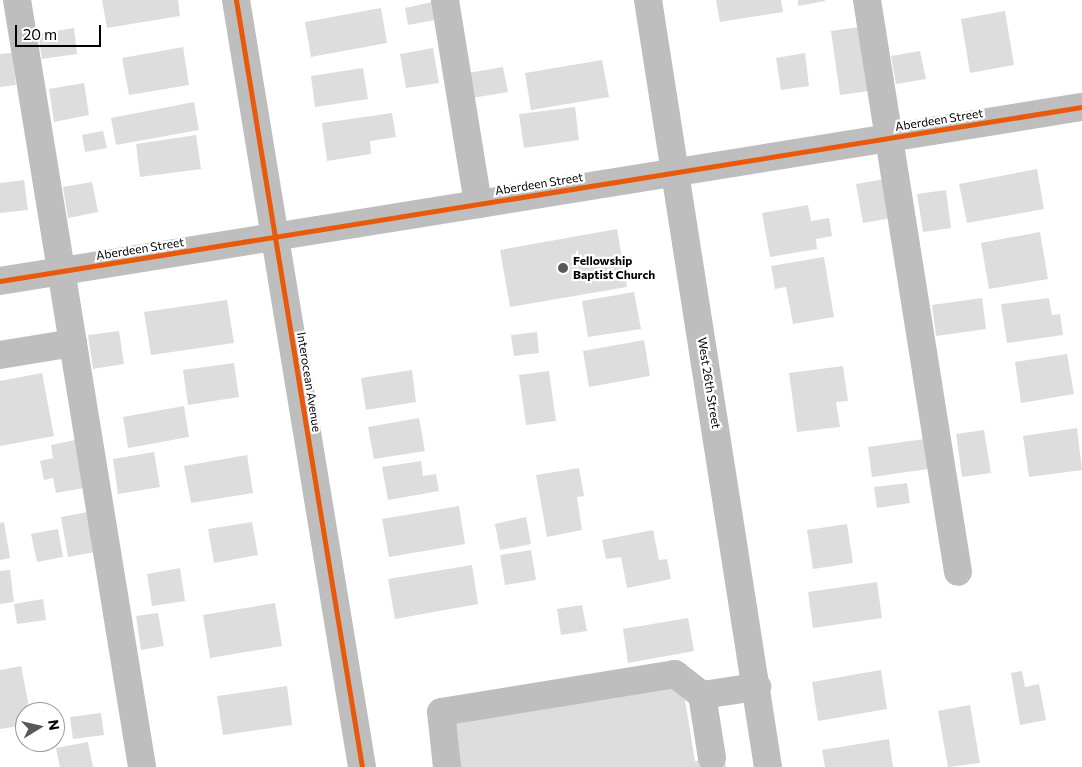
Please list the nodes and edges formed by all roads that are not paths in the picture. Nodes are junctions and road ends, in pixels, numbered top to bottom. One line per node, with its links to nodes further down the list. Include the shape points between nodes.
1 (17, 0): 11 (street)
2 (236, 0): 10 (street, Interocean Avenue)
3 (445, 0): 9 (street)
4 (648, 0): 8 (street, West 26th Street)
5 (867, 0): 7 (street)
6 (1082, 107): 7 (street, Aberdeen Street)
7 (891, 138): 8 (street, Aberdeen Street); 15 (street)
8 (675, 172): 9 (street, Aberdeen Street); 16 (street, West 26th Street)
9 (478, 204): 10 (street, Aberdeen Street)
10 (275, 237): 11 (street, Aberdeen Street); 20 (street, Interocean Avenue)
11 (61, 272): 12 (street, Aberdeen Street); 13 (street)
12 (0, 282)
13 (73, 343): 14 (street); 19 (street)
14 (0, 355)
15 (958, 572)
16 (758, 687): 17 (street); 22 (street, West 26th Street)
17 (702, 695): 18 (street); 21 (street, via 675,674 441,712)
18 (712, 758)
19 (142, 767)
20 (362, 767)
21 (447, 767)
22 (768, 767)

